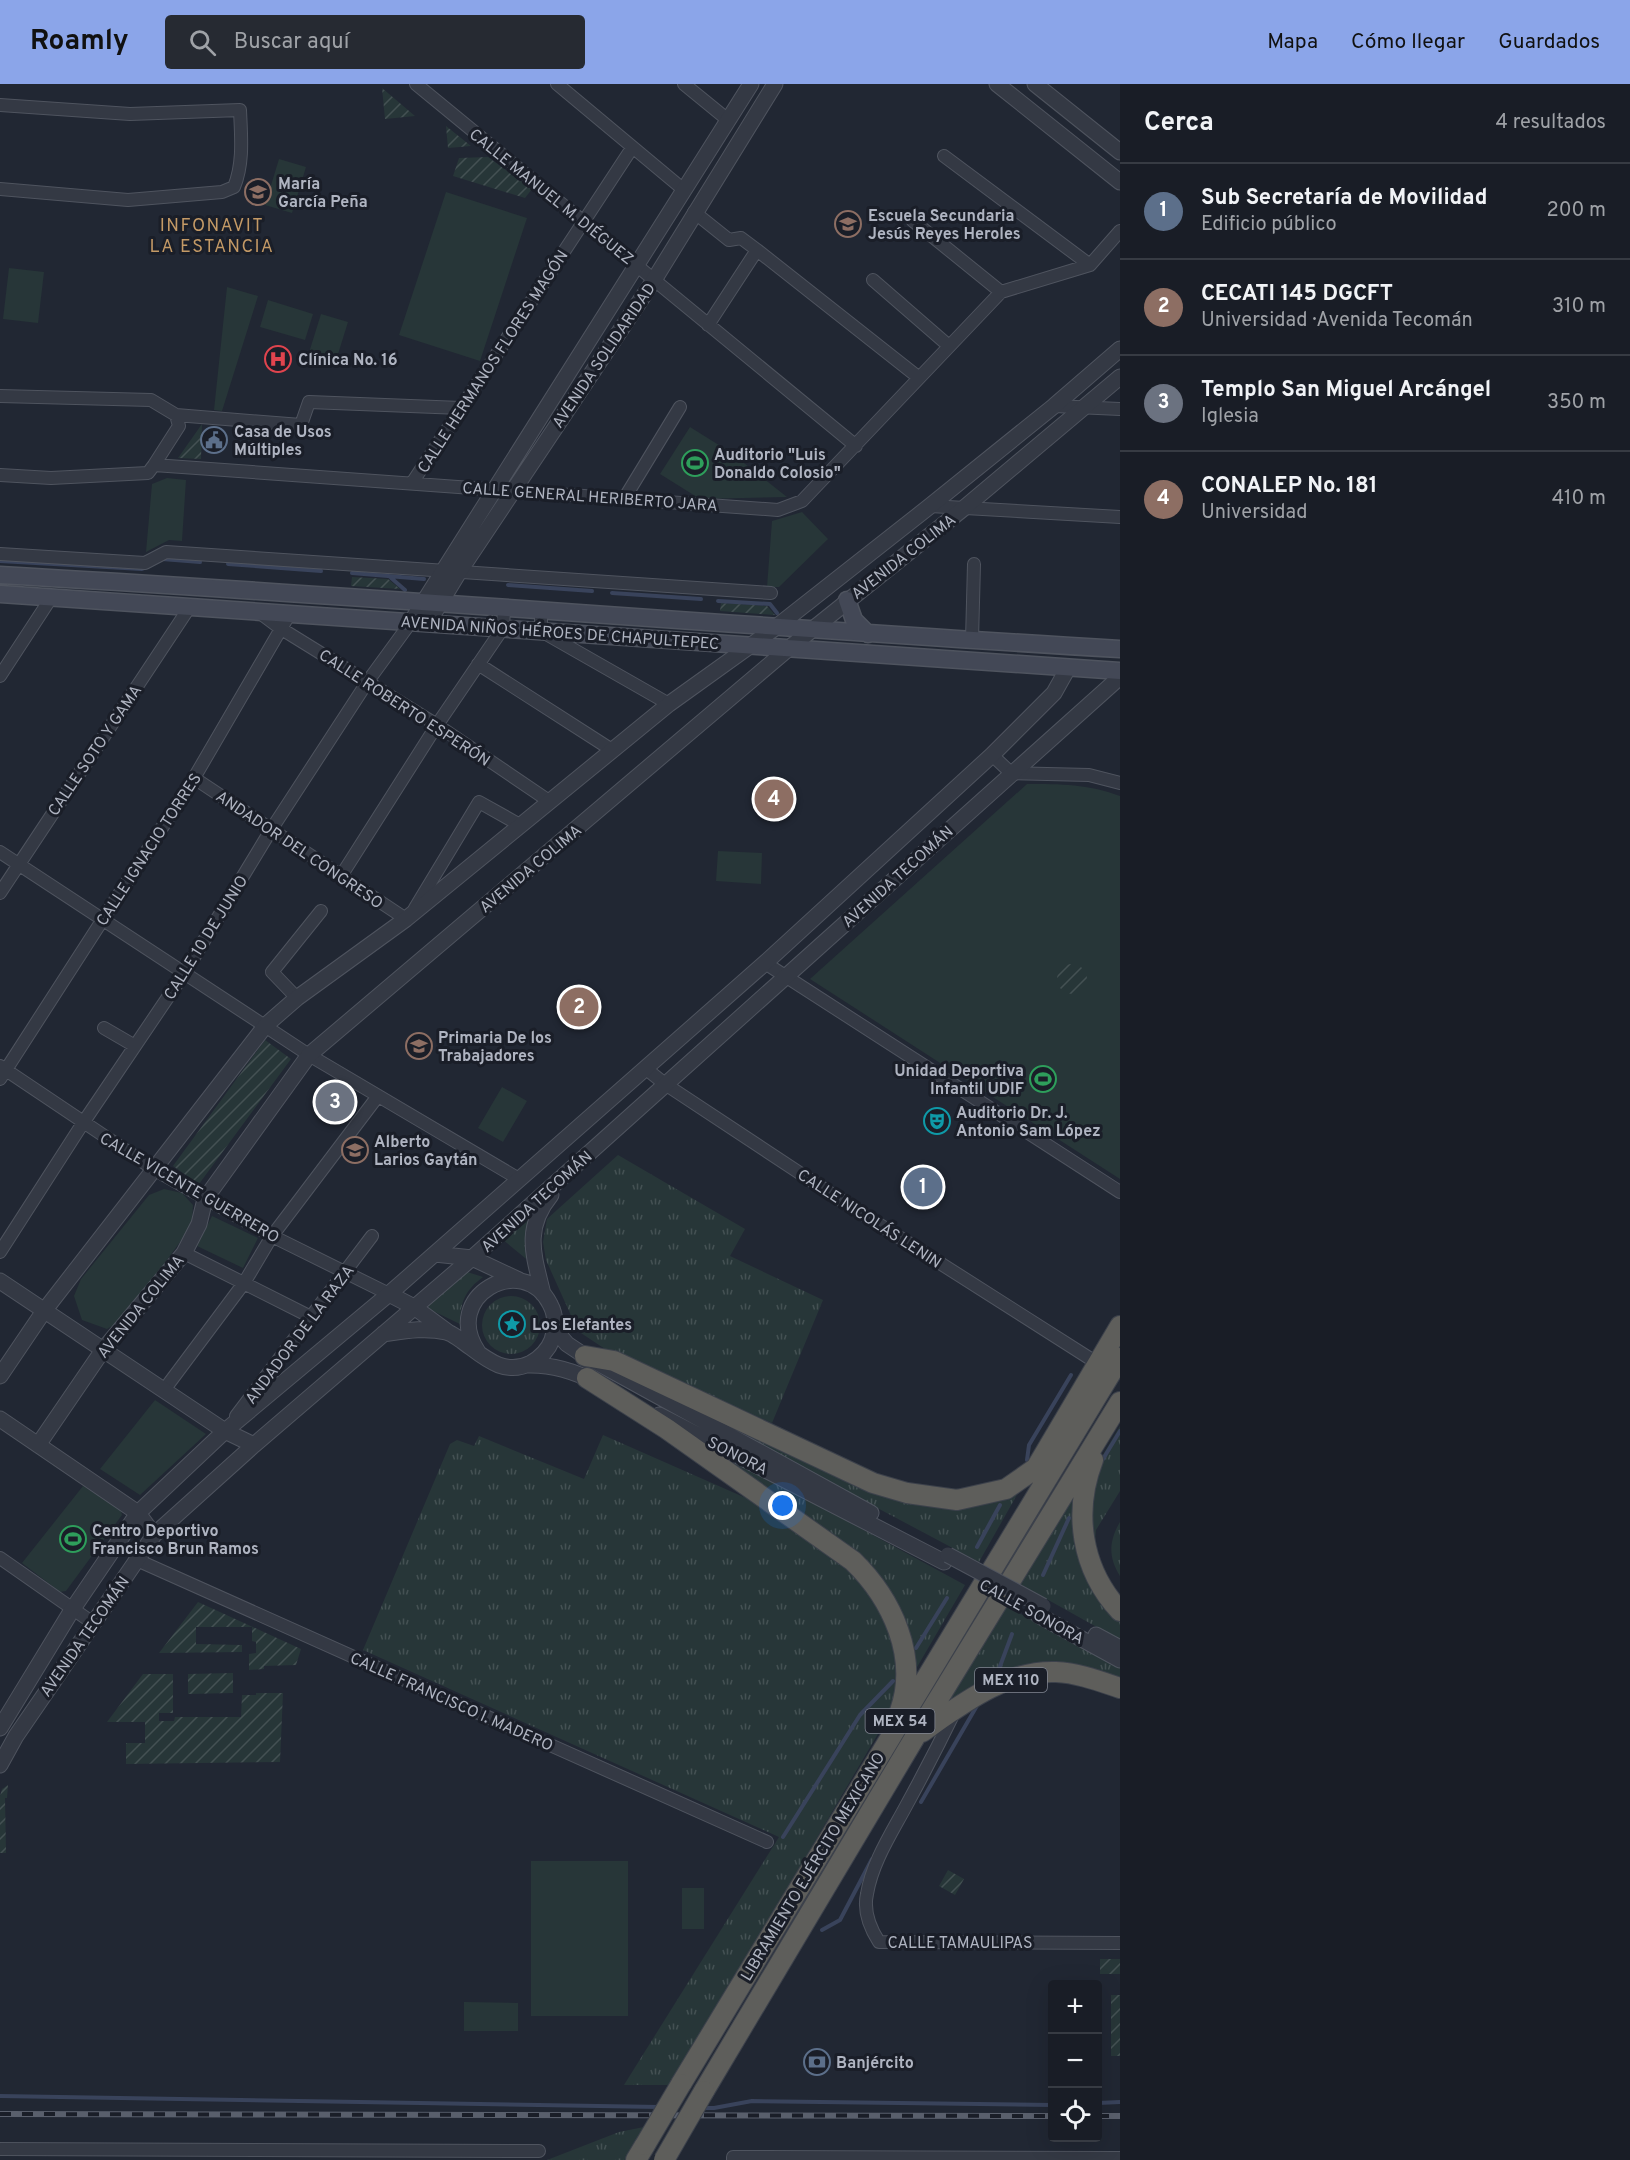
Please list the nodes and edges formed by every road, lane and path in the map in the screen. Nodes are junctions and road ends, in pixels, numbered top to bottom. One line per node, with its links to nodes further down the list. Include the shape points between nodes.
1 (416, 84): 18 (street, CALLE MANUEL M. DIÉGUEZ)
2 (556, 84): 10 (street)
3 (684, 84): 9 (street)
4 (751, 84): 9 (street, AVENIDA SOLIDARIDAD)
5 (775, 84): 16 (street, AVENIDA SOLIDARIDAD)
6 (997, 84): 13 (street)
7 (1035, 84): 11 (street)
8 (0, 105): 14 (street, via 130,114 240,110 240,172 234,187 222,192 128,200)
9 (728, 120): 15 (street, AVENIDA SOLIDARIDAD)
10 (632, 148): 15 (street); 18 (street, CALLE HERMANOS FLORES MAGÓN)
11 (1120, 152)
12 (944, 156): 21 (street)
13 (1120, 182)
14 (0, 189)
15 (684, 190): 22 (street, AVENIDA SOLIDARIDAD)
16 (694, 212): 20 (street, via 729,240 741,238); 23 (street, AVENIDA SOLIDARIDAD)
17 (912, 220): 25 (street)
18 (584, 222): 22 (street, CALLE MANUEL M. DIÉGUEZ); 35 (street, CALLE HERMANOS FLORES MAGÓN)
19 (1120, 231): 21 (street)
20 (757, 250): 26 (street); 29 (street)
21 (1090, 265): 25 (street, CALLE GENERAL HERIBERTO JARA)
22 (637, 266): 23 (street, CALLE MANUEL M. DIÉGUEZ); 42 (street, AVENIDA SOLIDARIDAD)
23 (654, 280): 26 (street, CALLE MANUEL M. DIÉGUEZ); 43 (street, AVENIDA SOLIDARIDAD)
24 (873, 280): 27 (street)
25 (1001, 292): 27 (street, CALLE GENERAL HERIBERTO JARA)
26 (708, 324): 38 (street, CALLE MANUEL M. DIÉGUEZ)
27 (949, 346): 29 (street, CALLE GENERAL HERIBERTO JARA)
28 (1120, 349): 32 (street, AVENIDA COLIMA)
29 (918, 377): 38 (street, CALLE GENERAL HERIBERTO JARA)
30 (1120, 377): 34 (street, AVENIDA COLIMA)
31 (0, 396): 37 (street, via 151,400)
32 (1054, 405): 34 (street); 45 (street, AVENIDA COLIMA)
33 (680, 407): 44 (street)
34 (1084, 407): 36 (street); 46 (street, AVENIDA COLIMA)
35 (461, 408): 37 (street, via 309,402 301,425); 41 (street, CALLE HERMANOS FLORES MAGÓN)
36 (1120, 409)
37 (176, 415): 39 (street, via 179,426)
38 (856, 446): 44 (street, CALLE GENERAL HERIBERTO JARA, via 802,501 778,510)
39 (154, 465): 40 (street, CALLE GENERAL HERIBERTO JARA, via 147,473 51,478); 41 (street, CALLE GENERAL HERIBERTO JARA)
40 (0, 475)
41 (412, 483): 42 (street, CALLE GENERAL HERIBERTO JARA)
42 (495, 489): 43 (street, CALLE GENERAL HERIBERTO JARA); 50 (street, AVENIDA SOLIDARIDAD)
43 (513, 491): 44 (street, CALLE GENERAL HERIBERTO JARA); 51 (street, AVENIDA SOLIDARIDAD)
44 (624, 499)
45 (930, 506): 46 (street); 66 (street, AVENIDA COLIMA)
46 (964, 508): 47 (street); 56 (street, AVENIDA COLIMA)
47 (1120, 517)
48 (0, 554): 50 (street, via 145,563 166,552)
49 (974, 564): 70 (street)
50 (442, 571): 51 (street); 57 (street, AVENIDA SOLIDARIDAD)
51 (459, 572): 53 (street); 58 (street, AVENIDA SOLIDARIDAD)
52 (0, 574): 57 (main road, AVENIDA NIÑOS HÉROES DE CHAPULTEPEC)
53 (771, 593)
54 (0, 594): 55 (main road, AVENIDA NIÑOS HÉROES DE CHAPULTEPEC)
55 (51, 597): 59 (main road, AVENIDA NIÑOS HÉROES DE CHAPULTEPEC); 77 (street)
56 (847, 600): 67 (street, AVENIDA COLIMA); 69 (main road, via 854,620)
57 (422, 603): 58 (main road, AVENIDA NIÑOS HÉROES DE CHAPULTEPEC); 63 (street, AVENIDA SOLIDARIDAD)
58 (439, 604): 60 (main road, AVENIDA NIÑOS HÉROES DE CHAPULTEPEC); 64 (street, AVENIDA SOLIDARIDAD)
59 (189, 608): 62 (main road, AVENIDA NIÑOS HÉROES DE CHAPULTEPEC, via 260,613); 91 (street, CALLE SOTO Y GAMA)
60 (504, 609): 61 (main road, AVENIDA NIÑOS HÉROES DE CHAPULTEPEC); 65 (street)
61 (541, 610): 66 (main road, AVENIDA NIÑOS HÉROES DE CHAPULTEPEC); 68 (street)
62 (284, 621): 63 (main road, AVENIDA NIÑOS HÉROES DE CHAPULTEPEC); 79 (street, CALLE ROBERTO ESPERÓN); 85 (street, CALLE IGNACIO TORRES)
63 (411, 622): 64 (main road, AVENIDA NIÑOS HÉROES DE CHAPULTEPEC); 79 (street, CALLE 10 DE JUNIO)
64 (428, 623): 65 (main road, AVENIDA NIÑOS HÉROES DE CHAPULTEPEC)
65 (503, 628): 68 (main road, AVENIDA NIÑOS HÉROES DE CHAPULTEPEC); 74 (street)
66 (775, 628): 67 (main road, AVENIDA NIÑOS HÉROES DE CHAPULTEPEC); 71 (street, AVENIDA COLIMA)
67 (811, 630): 69 (main road, AVENIDA NIÑOS HÉROES DE CHAPULTEPEC); 73 (street, AVENIDA COLIMA)
68 (541, 631): 71 (main road, AVENIDA NIÑOS HÉROES DE CHAPULTEPEC); 80 (street)
69 (868, 634): 70 (main road, AVENIDA NIÑOS HÉROES DE CHAPULTEPEC)
70 (972, 640): 72 (main road, AVENIDA NIÑOS HÉROES DE CHAPULTEPEC)
71 (751, 646): 73 (main road, AVENIDA NIÑOS HÉROES DE CHAPULTEPEC); 80 (street, AVENIDA COLIMA)
72 (1117, 646)
73 (788, 649): 75 (main road, AVENIDA NIÑOS HÉROES DE CHAPULTEPEC); 104 (street, AVENIDA COLIMA)
74 (478, 664): 81 (street); 82 (street)
75 (1068, 668): 76 (main road, AVENIDA NIÑOS HÉROES DE CHAPULTEPEC); 83 (street, AVENIDA TECOMÁN, via 1054,693)
76 (1120, 670)
77 (0, 675)
78 (1120, 677): 84 (street, AVENIDA TECOMÁN)
79 (368, 681): 81 (street, CALLE ROBERTO ESPERÓN); 89 (street, CALLE 10 DE JUNIO)
80 (669, 704): 82 (street, AVENIDA COLIMA)
81 (437, 725): 87 (street, CALLE ROBERTO ESPERÓN); 92 (street)
82 (612, 750): 87 (street, AVENIDA COLIMA)
83 (992, 755): 84 (street); 97 (street, AVENIDA TECOMÁN)
84 (1011, 773): 86 (street, via 1089,775); 99 (street, AVENIDA TECOMÁN)
85 (194, 778): 89 (street, ANDADOR DEL CONGRESO); 96 (street, CALLE IGNACIO TORRES)
86 (1120, 783)
87 (549, 801): 88 (street, AVENIDA COLIMA)
88 (520, 825): 95 (street, AVENIDA COLIMA); 95 (street, via 479,802)
89 (271, 830): 92 (street, ANDADOR DEL CONGRESO); 98 (street, CALLE 10 DE JUNIO)
90 (0, 852): 91 (street)
91 (19, 864): 93 (street, CALLE SOTO Y GAMA); 96 (street)
92 (341, 876): 95 (street, ANDADOR DEL CONGRESO)
93 (0, 893)
94 (321, 911): 100 (street, via 272,972)
95 (408, 918): 100 (street, AVENIDA COLIMA)
96 (103, 919): 98 (street); 106 (street, CALLE IGNACIO TORRES)
97 (765, 963): 99 (street); 105 (street, AVENIDA TECOMÁN)
98 (185, 972): 101 (street); 103 (street, CALLE 10 DE JUNIO)
99 (785, 977): 107 (street, AVENIDA TECOMÁN); 113 (street)
100 (297, 998): 101 (street, AVENIDA COLIMA)
101 (266, 1025): 104 (street); 111 (street, AVENIDA COLIMA)
102 (104, 1028): 103 (street)
103 (135, 1046): 109 (street, CALLE 10 DE JUNIO)
104 (309, 1054): 108 (street); 114 (street, AVENIDA COLIMA)
105 (645, 1068): 107 (street, CALLE NICOLÁS LENIN); 112 (street, AVENIDA TECOMÁN)
106 (2, 1071): 109 (street, CALLE VICENTE GUERRERO)
107 (665, 1084): 110 (street, AVENIDA TECOMÁN); 138 (street, CALLE NICOLÁS LENIN)
108 (378, 1096): 112 (street); 115 (street)
109 (83, 1123): 111 (street, CALLE VICENTE GUERRERO); 117 (street, CALLE 10 DE JUNIO)
110 (576, 1165): 120 (street, AVENIDA TECOMÁN); 126 (street, via 541,1206 534,1224 533,1244)
111 (155, 1170): 114 (street, CALLE VICENTE GUERRERO); 128 (street, AVENIDA COLIMA)
112 (519, 1179): 119 (street, AVENIDA TECOMÁN)
113 (1120, 1192)
114 (205, 1199): 115 (street, CALLE VICENTE GUERRERO); 118 (street, AVENIDA COLIMA, via 199,1224)
115 (272, 1236): 121 (street, CALLE VICENTE GUERRERO); 124 (street)
116 (372, 1236): 121 (street, ANDADOR DE LA RAZA)
117 (0, 1252)
118 (184, 1252): 124 (street); 134 (street, AVENIDA COLIMA)
119 (435, 1254): 120 (street); 125 (street, AVENIDA TECOMÁN)
120 (472, 1258): 123 (street); 127 (street, AVENIDA TECOMÁN)
121 (345, 1272): 125 (street, CALLE VICENTE GUERRERO); 129 (street, ANDADOR DE LA RAZA)
122 (0, 1281): 128 (street)
123 (522, 1282): 126 (street); 135 (street, via 492,1285 471,1306 469,1336)
124 (244, 1283): 129 (street); 142 (street)
125 (389, 1294): 127 (street, SONORA); 146 (street, AVENIDA TECOMÁN)
126 (543, 1294): 131 (street, via 553,1311)
127 (414, 1307): 132 (street, SONORA); 133 (street, AVENIDA TECOMÁN)
128 (44, 1311): 134 (street); 140 (street, AVENIDA COLIMA)
129 (311, 1317): 146 (street, ANDADOR DE LA RAZA)
130 (1120, 1326): 138 (highway)
131 (555, 1330): 136 (street, SONORA); 139 (street, via 545,1351)
132 (448, 1332): 133 (street, via 412,1329); 135 (street, SONORA)
133 (383, 1334): 148 (street, AVENIDA TECOMÁN)
134 (103, 1350): 142 (street); 147 (street, AVENIDA COLIMA)
135 (478, 1352): 139 (street, SONORA, via 500,1366)
136 (585, 1356): 149 (highway, via 614,1361 873,1484 907,1493 957,1500 1006,1489); 154 (street, SONORA)
137 (1120, 1358): 152 (highway, LIBRAMIENTO EJÉRCITO MEXICANO / MEX 54)
138 (1097, 1363): 149 (highway)
139 (526, 1365): 141 (street, SONORA, via 545,1365)
140 (0, 1376)
141 (587, 1378): 154 (street, SONORA); 166 (highway, via 667,1429 870,1577 893,1613 906,1667 904,1699)
142 (164, 1390): 146 (street)
143 (1120, 1402): 145 (highway, LIBRAMIENTO EJÉRCITO MEXICANO / MEX 54)
144 (0, 1419): 147 (street)
145 (1108, 1424): 158 (highway, via 1089,1470 1082,1519 1090,1563); 165 (highway, LIBRAMIENTO EJÉRCITO MEXICANO / MEX 54)
146 (225, 1431): 148 (street); 150 (street, AVENIDA TECOMÁN)
147 (38, 1445): 150 (street)
148 (254, 1445): 151 (street, AVENIDA TECOMÁN)
149 (1036, 1468): 152 (highway)
150 (138, 1514): 151 (street); 156 (street, AVENIDA TECOMÁN)
151 (154, 1535): 155 (street, AVENIDA TECOMÁN)
152 (1003, 1550): 166 (highway, LIBRAMIENTO EJÉRCITO MEXICANO / MEX 54)
153 (0, 1558): 156 (street)
154 (946, 1559): 157 (street, CALLE SONORA)
155 (137, 1560): 159 (street, AVENIDA TECOMÁN); 168 (street, CALLE FRANCISCO I. MADERO)
156 (72, 1610): 159 (street); 164 (street, AVENIDA TECOMÁN)
157 (1040, 1610): 160 (street, CALLE SONORA); 161 (street, CALLE SONORA)
158 (1120, 1611)
159 (93, 1623): 167 (street, AVENIDA TECOMÁN)
160 (1120, 1648)
161 (1120, 1660)
162 (1120, 1688): 163 (highway, MEX 110, via 1056,1672 1027,1674 985,1690)
163 (956, 1708): 165 (highway, MEX 110); 169 (street, CALLE TAMAULIPAS, via 879,1856 866,1911 879,1942)
164 (0, 1728)
165 (915, 1737): 179 (highway, LIBRAMIENTO EJÉRCITO MEXICANO / MEX 54, bridge)
166 (890, 1738): 172 (highway, LIBRAMIENTO EJÉRCITO MEXICANO / MEX 54, bridge)
167 (0, 1765)
168 (767, 1842)
169 (1120, 1943)
170 (0, 2149): 173 (street)
171 (539, 2151): 175 (street)
172 (641, 2153)
173 (51, 2155): 174 (street)
174 (235, 2155): 175 (street)
175 (487, 2155)
176 (733, 2158): 177 (street)
177 (893, 2159): 178 (street)
178 (1116, 2159)
179 (664, 2160)

